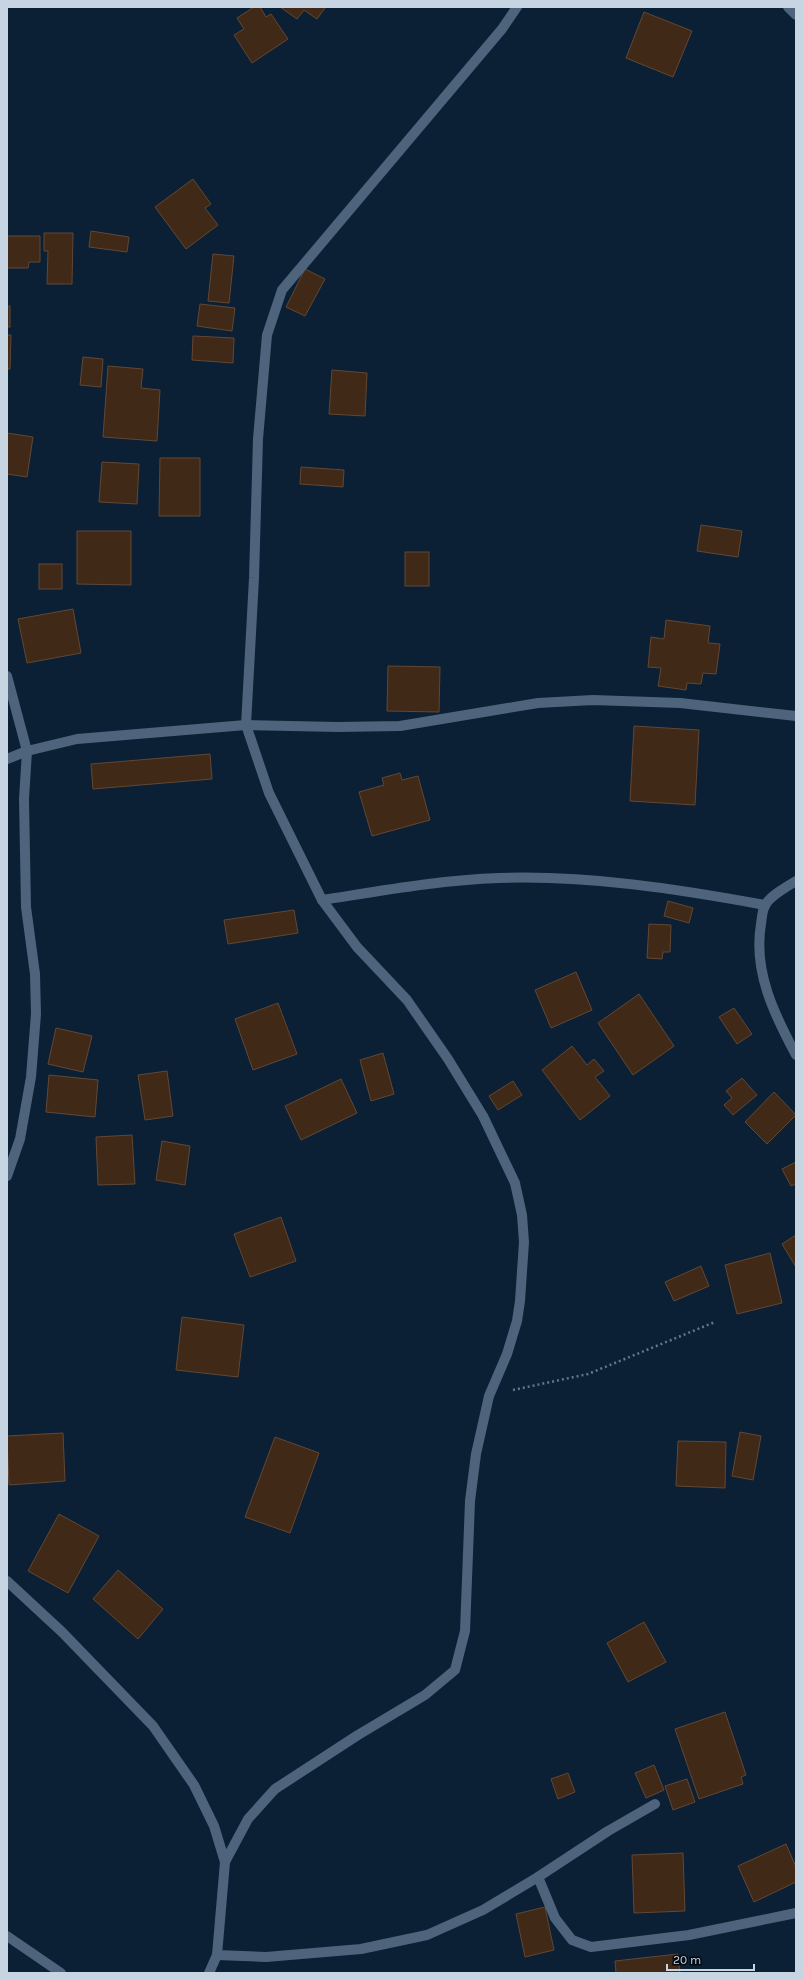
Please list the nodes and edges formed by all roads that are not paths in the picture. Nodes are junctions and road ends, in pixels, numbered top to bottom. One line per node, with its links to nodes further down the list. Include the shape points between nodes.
1 (517, 7): 6 (street, via 502,29 282,290 267,335 258,439)
2 (788, 7): 3 (street)
3 (796, 15)
4 (7, 676): 7 (street)
5 (796, 716): 6 (street, via 680,703 593,700 538,703 400,726)
6 (246, 725): 7 (street, via 77,739); 10 (street, via 269,793)
7 (27, 751): 8 (street); 13 (street, via 24,799 26,899 36,974 36,1014 31,1077 20,1139)
8 (7, 759)
9 (796, 881): 11 (street)
10 (322, 900): 11 (street, via 440,884 529,877 584,879); 16 (street, via 357,947 407,1000 483,1116 515,1184 522,1214 524,1242 520,1301 507,1354 489,1396 476,1454 470,1501 465,1631 455,1670 424,1695 276,1788 248,1818)
11 (765, 905): 12 (street, via 758,940 761,970 774,1013)
12 (796, 1055)
13 (7, 1176)
14 (7, 1581): 16 (street, via 62,1632 153,1726 194,1785 214,1826)
15 (655, 1804): 17 (street)
16 (226, 1862): 20 (street)
17 (538, 1877): 18 (street, via 556,1918 572,1940 591,1947 689,1935); 20 (street, via 483,1910 427,1935 361,1949 266,1957)
18 (796, 1913)
19 (7, 1936): 21 (street)
20 (217, 1955): 22 (street)
21 (61, 1973)
22 (209, 1973)

